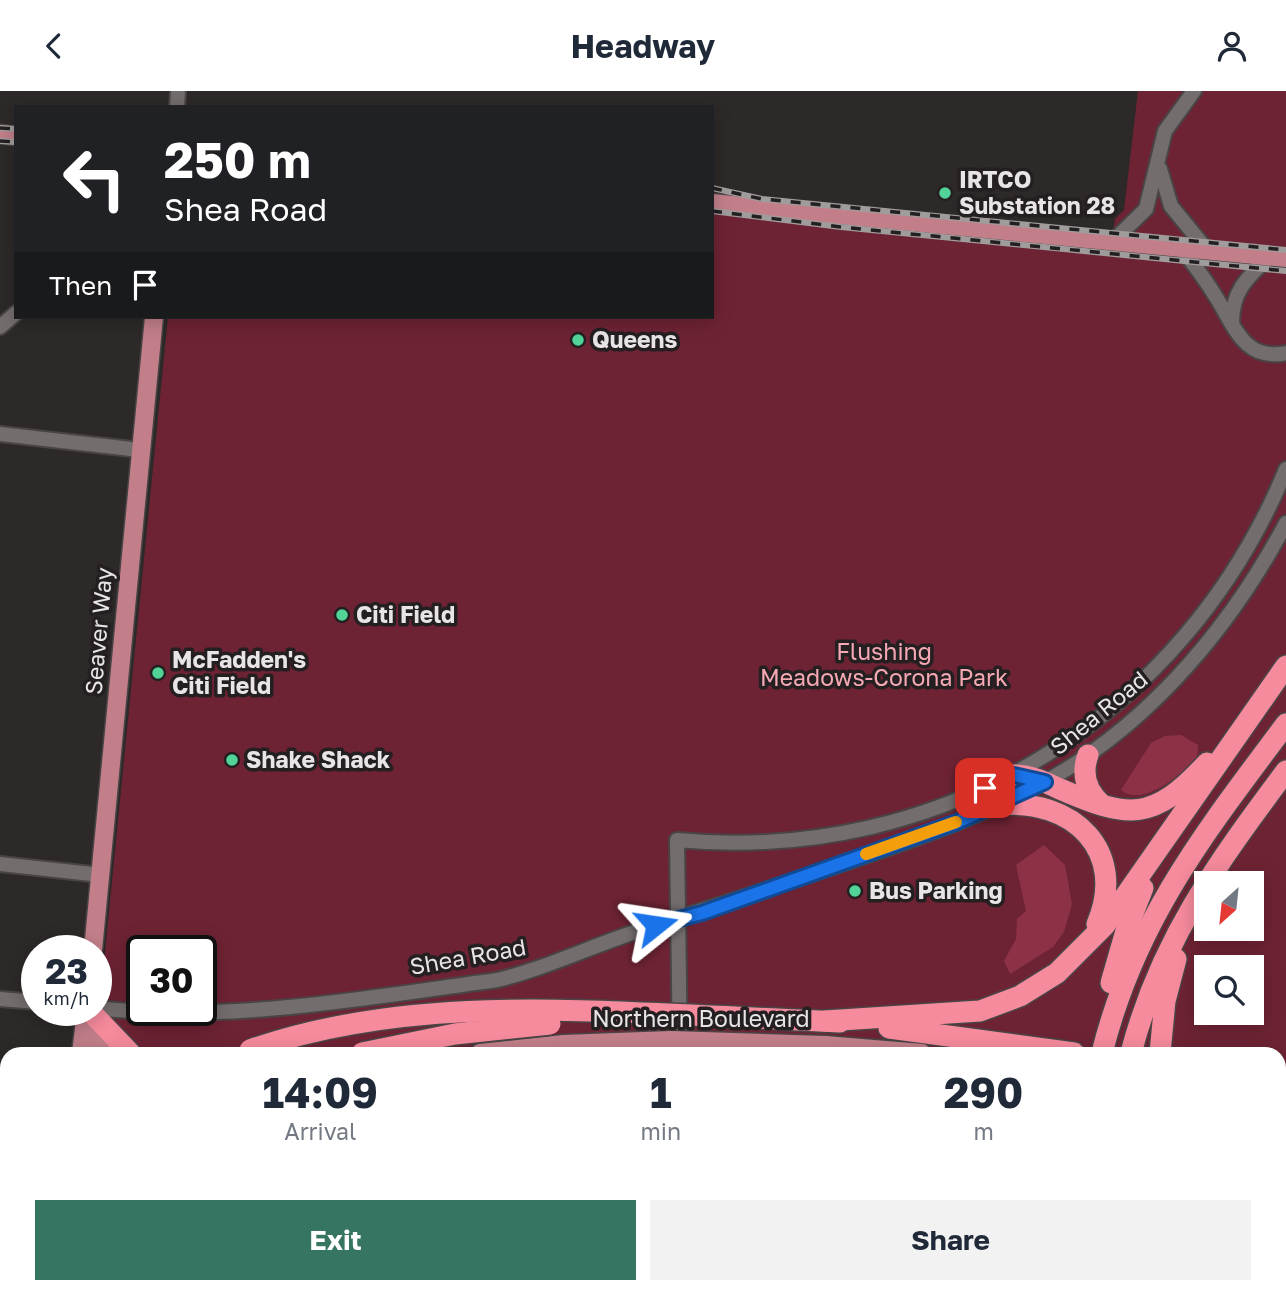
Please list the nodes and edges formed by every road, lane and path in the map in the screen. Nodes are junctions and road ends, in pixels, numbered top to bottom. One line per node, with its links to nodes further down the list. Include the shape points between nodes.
1 (1194, 91): 2 (street, via 1166,131)
2 (1158, 160): 4 (street, via 1146,209); 6 (street, via 1171,206)
3 (714, 203): 4 (main road)
4 (1112, 242): 5 (main road)
5 (1180, 247): 6 (main road); 11 (street)
6 (1207, 250): 7 (main road)
7 (1278, 257): 11 (street, via 1236,292)
8 (14, 315): 10 (street)
9 (154, 319): 14 (main road, Seaver Way)
10 (0, 327)
11 (1232, 327): 12 (street, via 1253,349 1268,355)
12 (1286, 353)
13 (0, 434): 14 (street)
14 (140, 450): 30 (main road, Seaver Way)
15 (1286, 469): 22 (street, Shea Road, via 1236,565 1175,647 1094,725)
16 (1286, 523): 20 (street, Shea Road, via 1248,589 1198,654 1143,711)
17 (1286, 666): 18 (highway)
18 (1272, 686): 24 (highway); 26 (highway, via 1186,785 1150,806)
19 (1286, 723): 53 (highway, via 1197,844 1160,904 1126,977)
20 (1088, 755): 23 (street, Shea Road); 26 (highway, via 1086,783 1097,800)
21 (1286, 771): 27 (highway)
22 (1014, 775): 23 (highway); 32 (street, Shea Road, via 927,811 829,836 757,844 677,840)
23 (1045, 782): 25 (street, Shea Road); 26 (highway)
24 (1194, 801): 34 (highway, via 1105,925); 52 (highway, via 1134,907)
25 (999, 805): 32 (street, Shea Road); 34 (highway, via 1030,805 1060,813 1079,825 1097,848 1106,875 1106,898 1094,932)
26 (1113, 810)
27 (1223, 855): 29 (highway); 54 (highway, via 1172,941)
28 (0, 865): 30 (street)
29 (1215, 871)
30 (101, 875): 33 (main road, Seaver Way)
31 (1194, 919): 55 (highway, via 1169,983)
32 (678, 920): 37 (street, Shea Road, via 497,980 236,1011); 49 (street)
33 (95, 935)
34 (1079, 953): 39 (highway, via 1039,986 985,1009)
35 (0, 999): 36 (street)
36 (21, 1001)
37 (112, 1009)
38 (734, 1017): 39 (highway); 46 (highway, bridge, via 566,1011 407,1017 328,1028); 47 (highway, bridge, via 514,1027)
39 (825, 1021): 51 (highway)
40 (85, 1026): 43 (main road)
41 (94, 1026): 44 (main road)
42 (104, 1026): 45 (highway)
43 (82, 1047)
44 (101, 1047)
45 (124, 1047)
46 (263, 1047)
47 (390, 1047)
48 (536, 1047): 50 (main road, Northern Boulevard, bridge, via 692,1040)
49 (680, 1047)
50 (849, 1047)
51 (1023, 1047)
52 (1096, 1047)
53 (1104, 1047)
54 (1133, 1047)
55 (1161, 1047)

